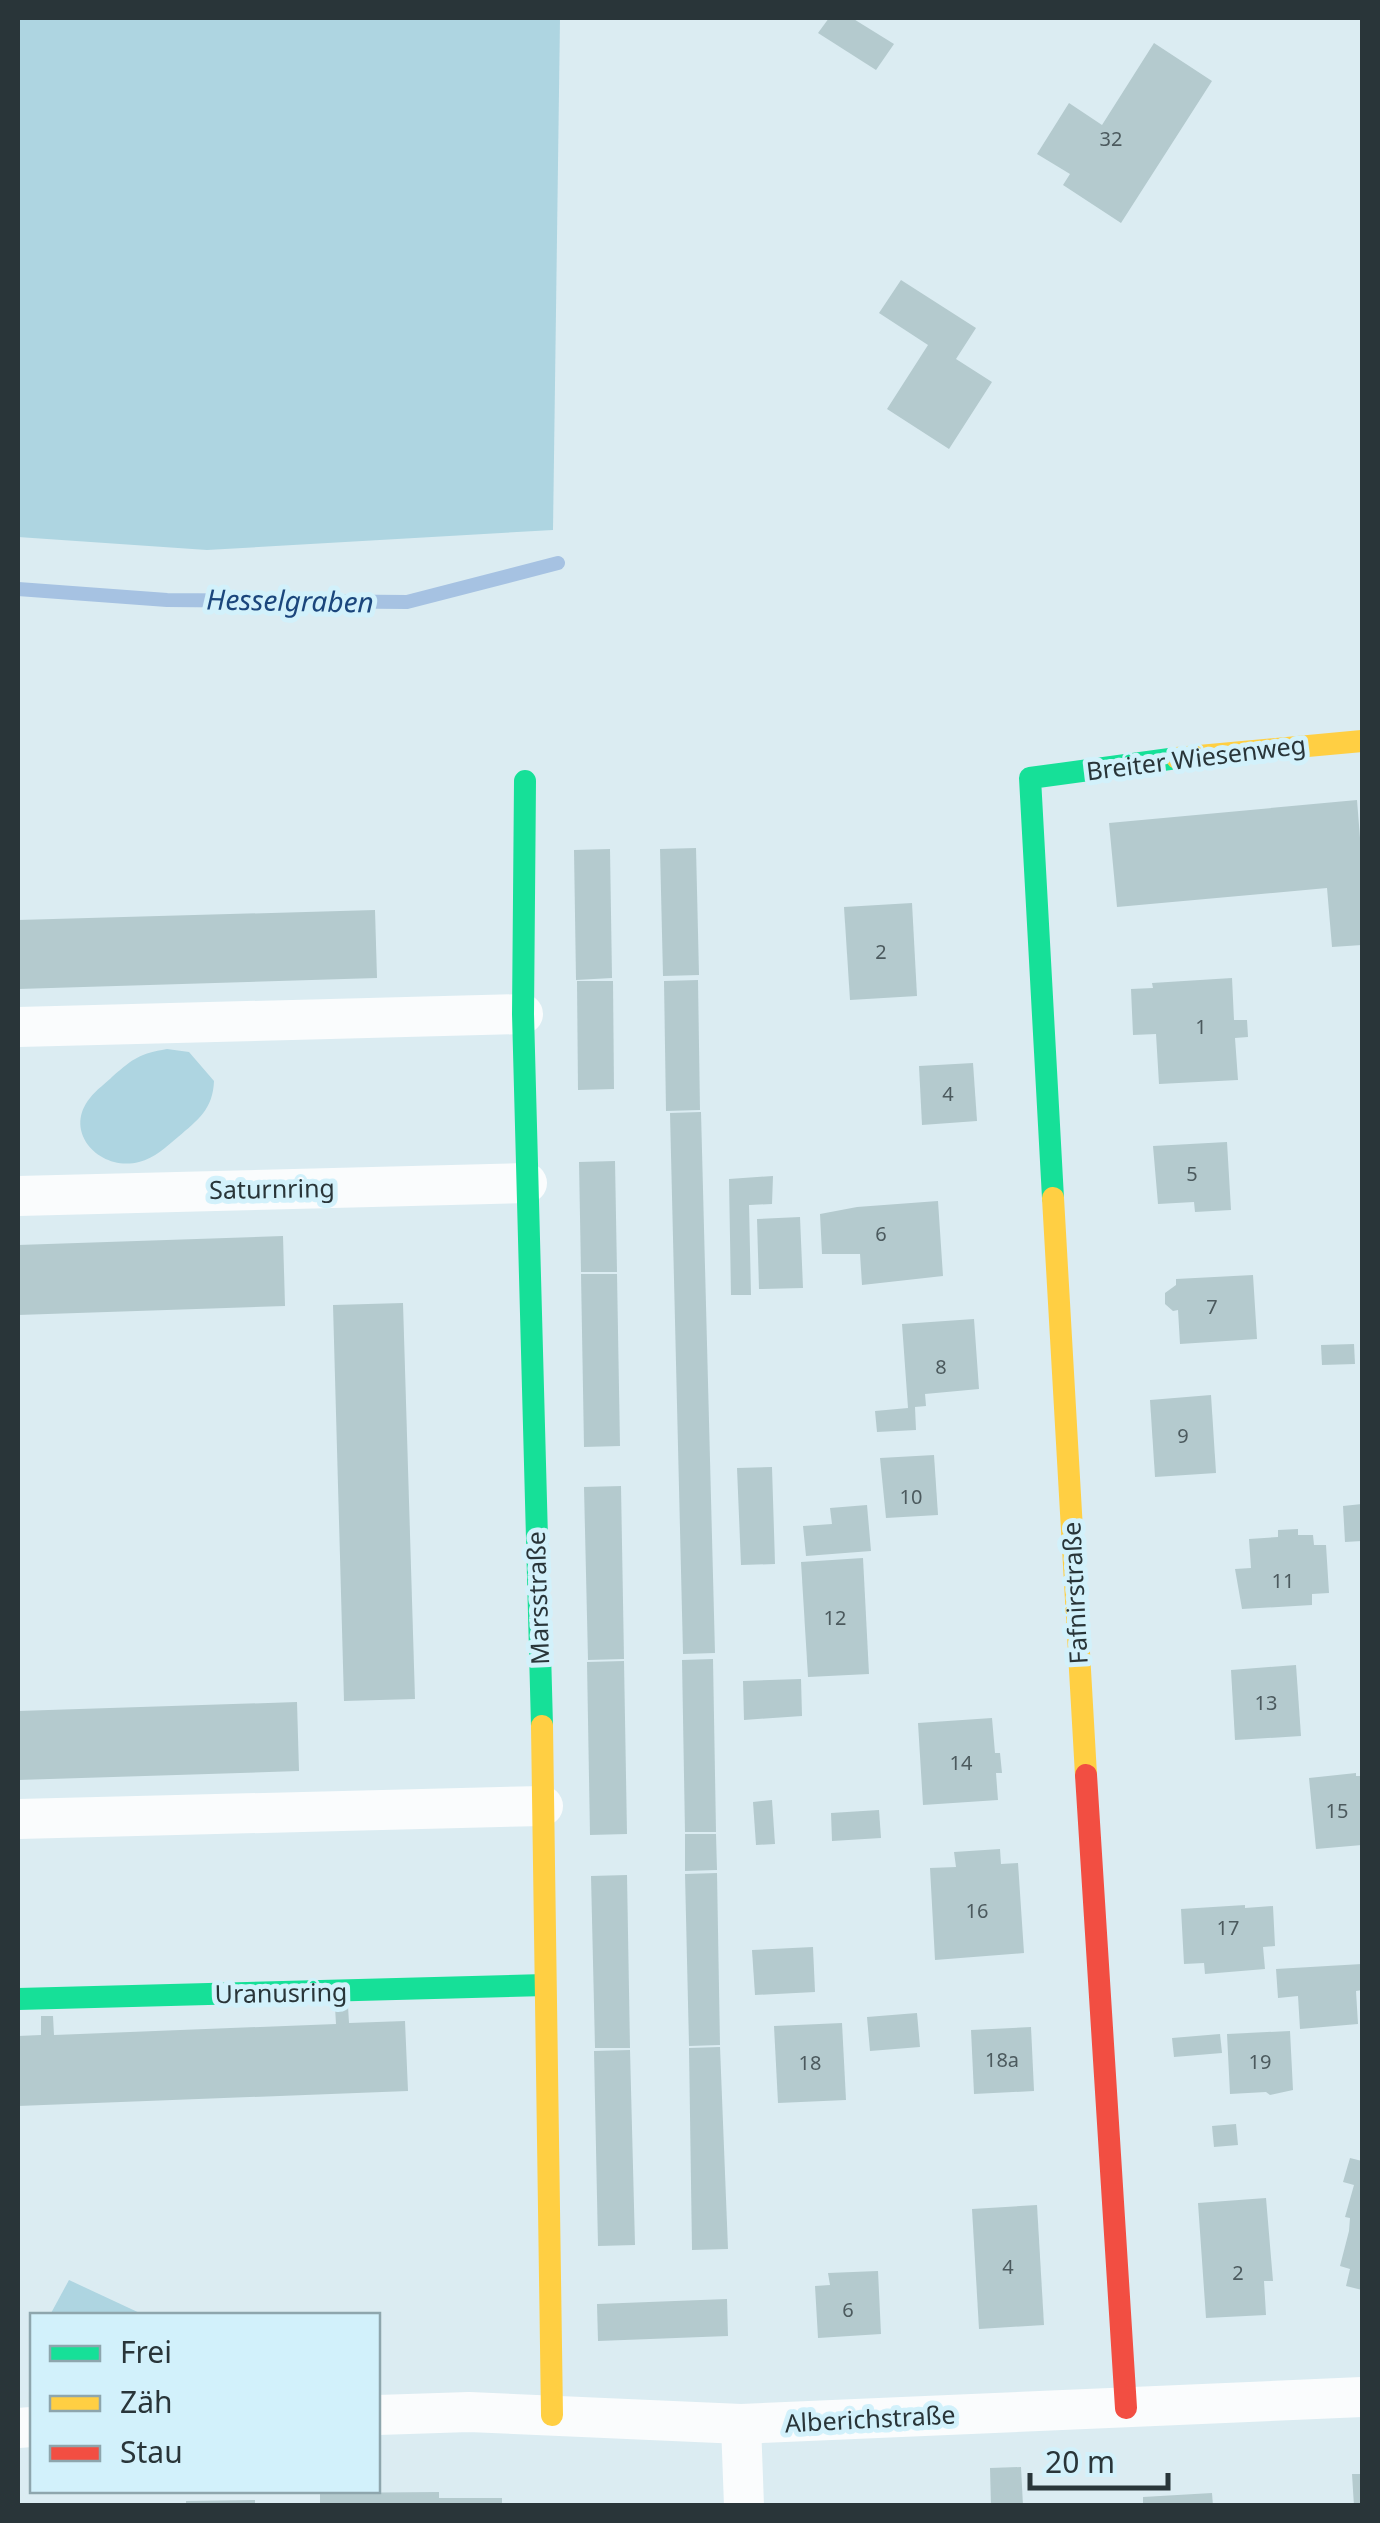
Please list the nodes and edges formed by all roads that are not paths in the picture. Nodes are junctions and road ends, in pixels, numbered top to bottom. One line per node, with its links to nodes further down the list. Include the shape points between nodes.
1 (1362, 742): 2 (street, Breiter Wiesenweg)
2 (1030, 778): 13 (street, Fafnirstraße)
3 (524, 781): 4 (street, Marsstraße)
4 (523, 1014): 5 (street); 6 (street, Marsstraße)
5 (18, 1027)
6 (527, 1183): 7 (street, Saturnring); 8 (street, Marsstraße)
7 (18, 1196)
8 (543, 1806): 9 (street); 10 (street, Marsstraße)
9 (18, 1819)
10 (545, 1985): 11 (street, Uranusring); 15 (street, Marsstraße)
11 (18, 2000)
12 (1362, 2396): 13 (street, Alberichstraße)
13 (1126, 2408): 16 (street, Alberichstraße)
14 (380, 2415): 15 (street, Alberichstraße)
15 (552, 2415): 16 (street, Alberichstraße)
16 (741, 2424): 17 (street)
17 (744, 2506)

